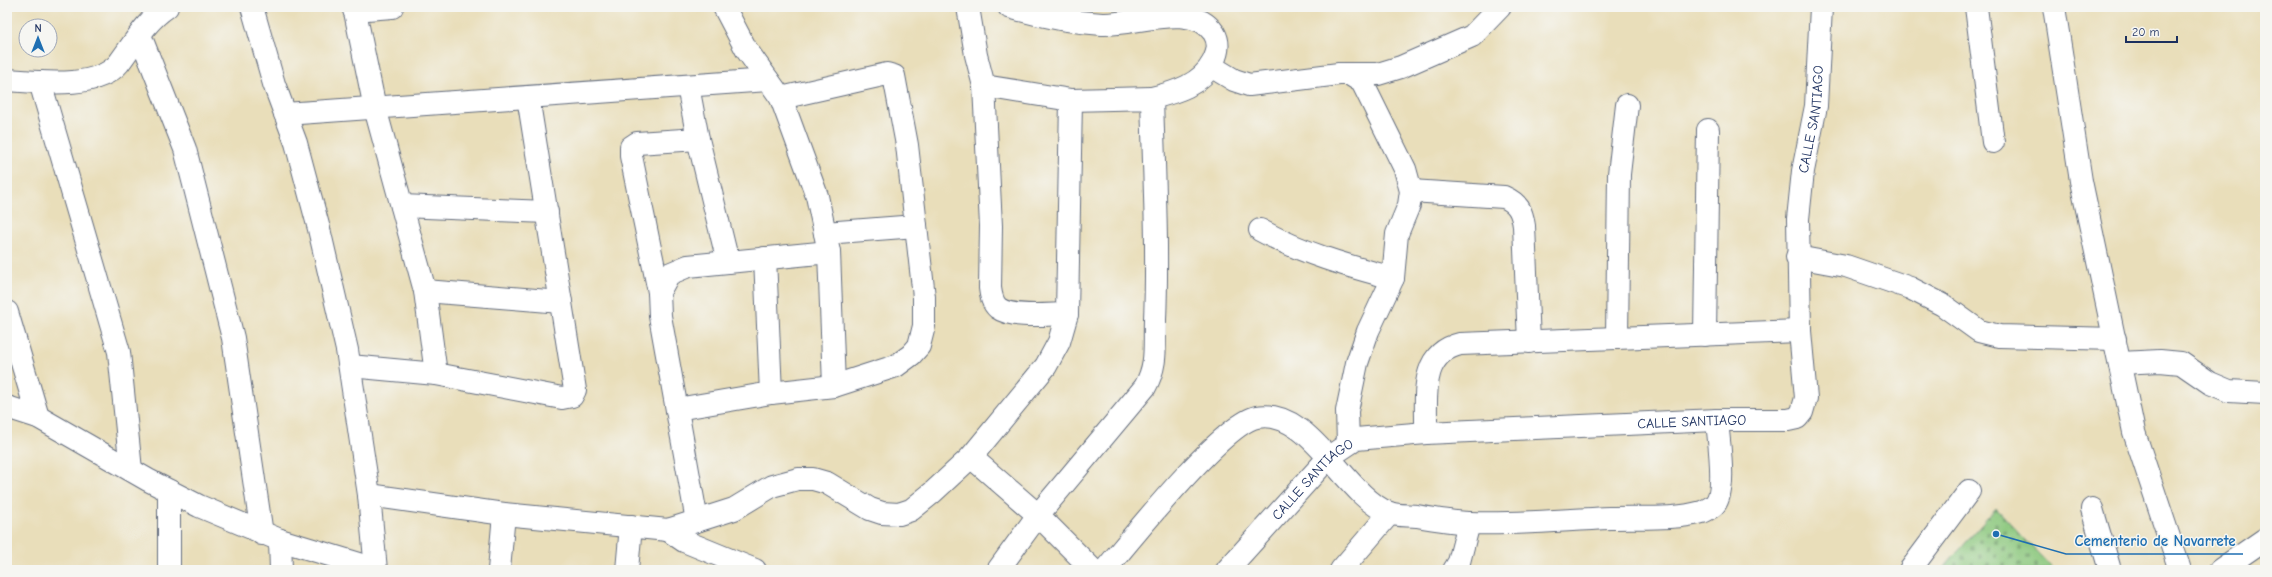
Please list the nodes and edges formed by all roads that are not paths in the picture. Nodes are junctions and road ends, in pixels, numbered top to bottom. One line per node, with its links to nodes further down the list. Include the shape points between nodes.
1 (167, 7): 12 (street, via 154,16)
2 (252, 7): 26 (street)
3 (392, 7): 11 (street)
4 (724, 7): 16 (street, via 746,49)
5 (968, 7): 19 (street)
6 (1009, 7): 13 (street, via 1070,22 1104,24 1147,18 1196,18 1209,26 1217,39 1218,53)
7 (1500, 7): 14 (street, via 1472,36 1452,46 1378,74)
8 (1821, 7): 36 (street, CALLE SANTIAGO, via 1816,106 1803,171)
9 (1976, 7): 29 (street)
10 (2054, 7): 48 (street, via 2080,181)
11 (354, 9): 25 (street)
12 (140, 35): 17 (street, via 117,65 107,73 82,81); 76 (street, via 185,149 233,338)
13 (1211, 66): 14 (street, via 1249,86 1332,74); 22 (street, via 1195,82 1175,92)
14 (1349, 74): 30 (street, via 1362,82 1405,169)
15 (7, 80): 17 (street)
16 (768, 80): 18 (street); 21 (street)
17 (40, 82): 64 (street, via 119,352)
18 (688, 86): 20 (street); 28 (street)
19 (984, 86): 23 (street); 44 (street, via 989,158 992,300 998,308 1012,312 1030,315)
20 (528, 97): 25 (street); 32 (street)
21 (781, 98): 33 (street, via 892,74 898,89 907,145); 35 (street, via 817,196)
22 (1152, 98): 23 (street); 71 (street, via 1157,279 1154,368 1145,387)
23 (1071, 100): 44 (street)
24 (1627, 105): 47 (street, via 1619,174)
25 (375, 108): 26 (street); 31 (street)
26 (285, 114): 51 (street, via 296,142 319,229)
27 (1708, 130): 46 (street)
28 (698, 139): 38 (street); 41 (street, via 637,142 631,147)
29 (1993, 142)
30 (1411, 191): 39 (street, via 1409,205 1397,234); 49 (street, via 1504,197 1513,201 1522,210)
31 (402, 206): 32 (street); 40 (street)
32 (547, 212): 42 (street)
33 (916, 226): 35 (street); 53 (street, via 924,297 924,326 918,346 911,356 896,366)
34 (1260, 230): 39 (street, via 1287,244 1336,262)
35 (827, 242): 37 (street); 53 (street)
36 (1797, 257): 45 (street, CALLE SANTIAGO); 48 (street, via 1846,266 1910,288 1943,305 1979,331 1999,336)
37 (765, 258): 38 (street); 54 (street)
38 (728, 262): 41 (street, via 688,266 669,274)
39 (1393, 278): 61 (street, via 1368,331 1357,362 1346,411)
40 (425, 291): 42 (street); 52 (street)
41 (659, 292): 57 (street, via 660,316)
42 (561, 302): 52 (street, via 576,390 572,396 562,398)
43 (7, 312): 58 (street)
44 (1067, 314): 62 (street, via 1059,342 1046,366)
45 (1800, 331): 46 (street); 59 (street, CALLE SANTIAGO, via 1806,398 1802,412 1797,418)
46 (1705, 335): 47 (street)
47 (1617, 338): 49 (street)
48 (2115, 340): 50 (street)
49 (1529, 342): 60 (street, via 1460,344 1447,347 1438,354 1432,362 1428,379)
50 (2120, 362): 55 (street, via 2182,363 2210,383 2229,392); 92 (street, via 2134,432)
51 (350, 366): 52 (street); 67 (street)
52 (436, 374)
53 (834, 386): 54 (street)
54 (771, 393): 57 (street)
55 (2265, 393)
56 (7, 407): 58 (street)
57 (677, 409): 72 (street)
58 (38, 417): 64 (street)
59 (1717, 420): 60 (street, CALLE SANTIAGO); 73 (street, via 1719,494 1715,505 1703,512 1664,516)
60 (1426, 433): 61 (street, CALLE SANTIAGO, via 1364,438)
61 (1348, 442): 63 (street, CALLE SANTIAGO)
62 (971, 457): 71 (street); 72 (street, via 932,493 910,510 899,514 870,509 827,483 798,479 772,486 734,509)
63 (1329, 457): 69 (street, via 1366,497); 86 (street, via 1294,425 1282,418 1255,417 1240,424 1167,496); 87 (street, CALLE SANTIAGO)
64 (131, 470): 65 (street)
65 (169, 491): 76 (street); 78 (street)
66 (1969, 491): 90 (street)
67 (369, 495): 70 (street); 80 (street)
68 (2092, 509): 91 (street)
69 (1390, 513): 73 (street); 88 (street)
70 (504, 514): 74 (street); 81 (street)
71 (1038, 515): 84 (street); 85 (street)
72 (698, 521): 75 (street)
73 (1469, 523): 89 (street, via 1460,562)
74 (631, 526): 75 (street); 82 (street)
75 (668, 530): 83 (street, via 684,541)
76 (271, 537): 79 (street); 80 (street)
77 (2265, 539): 93 (street)
78 (169, 570)
79 (281, 570)
80 (376, 570)
81 (499, 570)
82 (627, 570)
83 (756, 570)
84 (998, 570)
85 (1093, 570)
86 (1105, 570)
87 (1227, 570)
88 (1341, 570)
89 (1454, 570)
90 (1910, 570)
91 (2110, 570)
92 (2180, 570)
93 (2220, 570)

